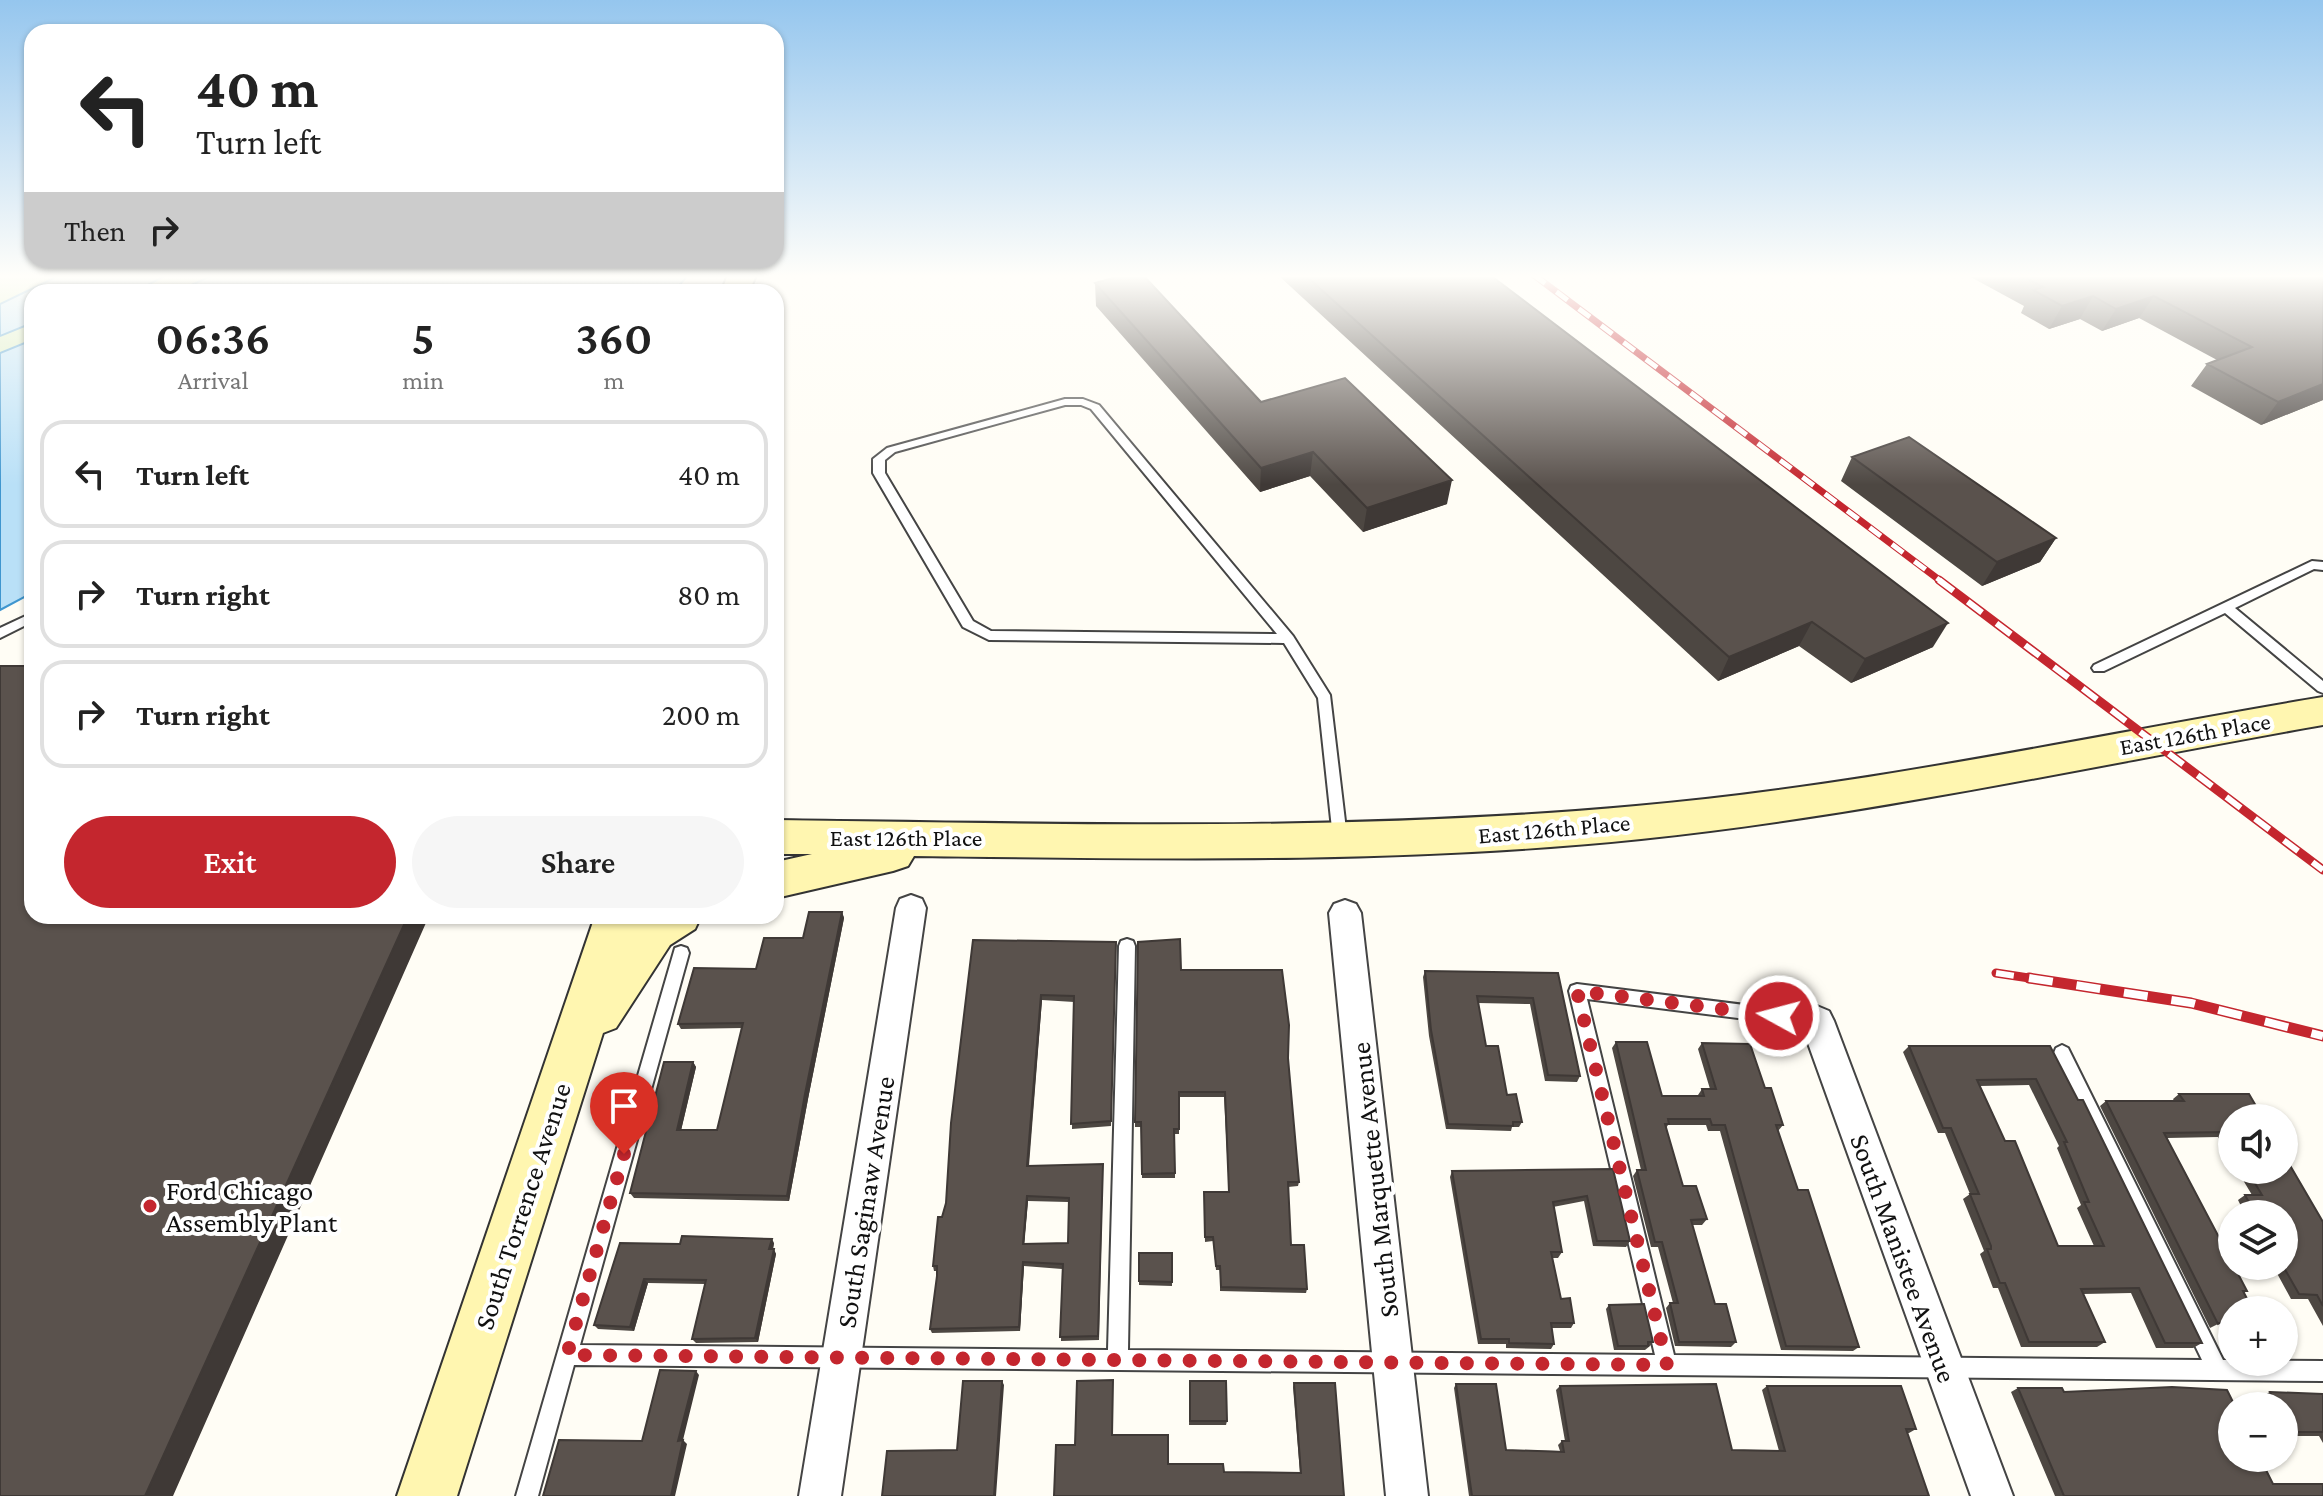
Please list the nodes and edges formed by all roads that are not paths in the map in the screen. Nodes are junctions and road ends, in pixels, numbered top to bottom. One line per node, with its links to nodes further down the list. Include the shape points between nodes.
1 (2323, 566): 2 (lane, via 2312,565)
2 (2226, 607): 8 (lane); 9 (lane)
3 (24, 621): 4 (lane)
4 (16, 625): 5 (lane); 6 (lane)
5 (24, 626)
6 (0, 633)
7 (1288, 639): 7 (lane, via 1095,407 1065,402 891,450 879,459 879,473 968,624 989,635); 13 (lane, via 1325,698)
8 (2099, 668)
9 (2323, 688)
10 (2323, 711): 13 (street, East 126th Place, via 1731,813 1454,837)
11 (784, 837): 12 (street, East 126th Place)
12 (963, 839): 13 (street, East 126th Place); 14 (street)
13 (1341, 841)
14 (784, 878)
15 (911, 908): 24 (street, South Saginaw Avenue)
16 (1345, 913): 26 (street, South Marquette Avenue)
17 (614, 924): 21 (street, South Torrence Avenue)
18 (680, 934): 21 (street, via 654,932); 23 (lane)
19 (1127, 946): 25 (lane)
20 (1817, 1021): 27 (lane, via 1577,991); 28 (street, South Manistee Avenue)
21 (573, 1053): 31 (street, South Torrence Avenue)
22 (2062, 1053): 29 (lane)
23 (567, 1355): 24 (lane); 32 (lane)
24 (841, 1358): 25 (lane); 33 (street, South Saginaw Avenue)
25 (1118, 1360): 26 (lane)
26 (1393, 1363): 27 (lane); 34 (street, South Marquette Avenue)
27 (1667, 1365): 28 (lane)
28 (1944, 1367): 29 (lane); 35 (street, South Manistee Avenue)
29 (2217, 1370): 30 (lane)
30 (2323, 1371)
31 (427, 1496)
32 (527, 1496)
33 (820, 1496)
34 (1407, 1496)
35 (1992, 1496)

